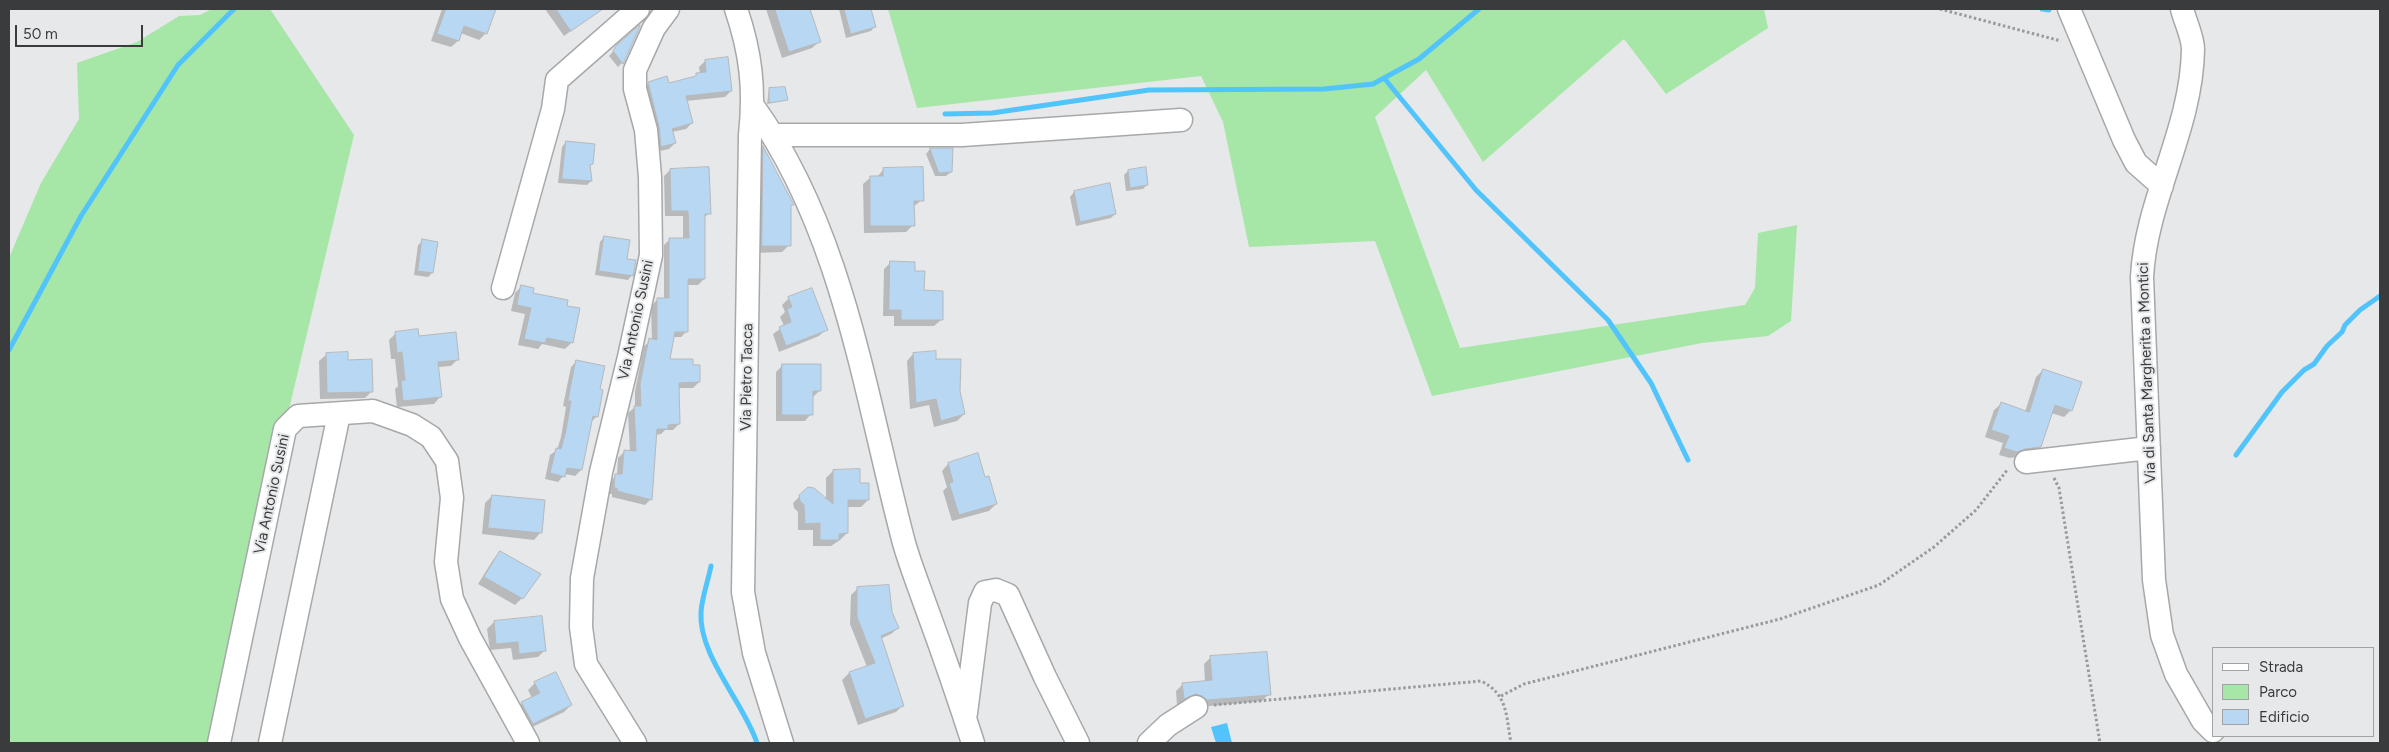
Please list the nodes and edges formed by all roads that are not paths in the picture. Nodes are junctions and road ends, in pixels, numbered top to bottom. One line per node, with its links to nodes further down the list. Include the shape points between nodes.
1 (638, 9): 10 (street, via 557,80 553,109)
2 (668, 9): 20 (street, Via Antonio Susini, via 654,28 635,70 646,130 651,255 601,472 582,578 586,664)
3 (736, 9): 6 (street, Via Pietro Tacca, via 750,60)
4 (2069, 9): 9 (street, via 2136,163)
5 (2182, 9): 9 (street, Via di Santa Margherita a Montici, via 2193,47 2190,81)
6 (753, 106): 8 (street); 21 (street, Via Pietro Tacca, via 743,592 754,653)
7 (1181, 120): 8 (street, via 962,135)
8 (773, 136): 15 (street, via 806,200 844,306 905,545)
9 (2162, 186): 12 (street, Via di Santa Margherita a Montici, via 2143,255)
10 (503, 288)
11 (339, 414): 17 (street, Via Antonio Susini, via 298,416 285,429); 18 (street); 19 (street, Via Antonio Susini, via 373,411 412,425 431,437 447,461 452,498 446,562 452,599)
12 (2148, 448): 13 (street); 16 (street, Via di Santa Margherita a Montici, via 2154,580 2162,635 2176,674 2203,721)
13 (2026, 462)
14 (1196, 707): 24 (street, via 1168,725)
15 (966, 719): 22 (street); 23 (street, via 980,603 985,592 996,590 1008,596)
16 (2212, 730)
17 (219, 743)
18 (270, 743)
19 (528, 743)
20 (636, 743)
21 (782, 743)
22 (974, 743)
23 (1078, 743)
24 (1149, 743)

